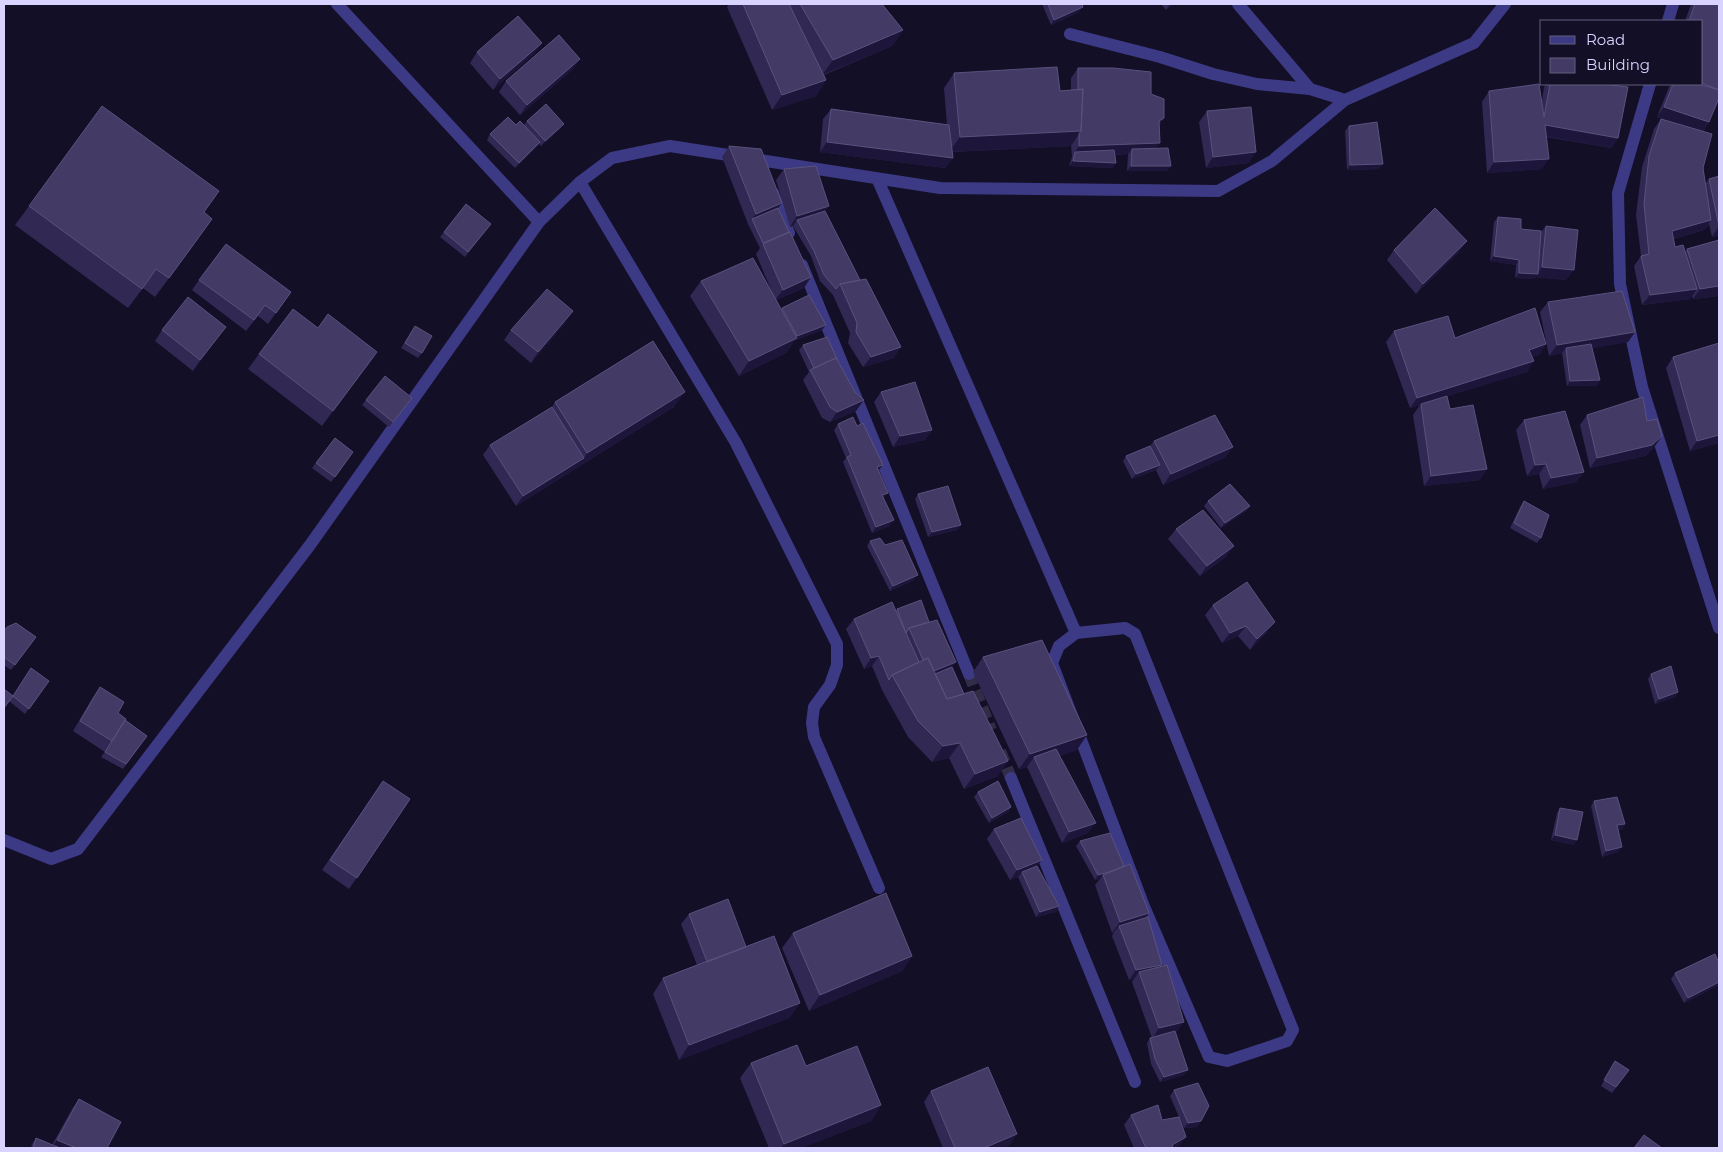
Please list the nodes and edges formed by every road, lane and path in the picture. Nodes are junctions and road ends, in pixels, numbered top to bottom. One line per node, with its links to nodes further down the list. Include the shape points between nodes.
1 (337, 4): 13 (street)
2 (1238, 4): 8 (street)
3 (1505, 4): 9 (street, via 1474,43)
4 (1673, 4): 5 (street)
5 (1668, 20)
6 (1070, 34): 8 (street, via 1213,74 1257,84)
7 (1650, 85): 14 (street, via 1618,193 1620,284 1642,387)
8 (1310, 89): 9 (street)
9 (1345, 100): 11 (street, via 1272,161 1218,191 940,188)
10 (758, 159): 11 (street); 12 (street, via 670,146 612,158); 16 (street)
11 (877, 178): 15 (street)
12 (580, 182): 13 (street); 19 (street, via 736,443 837,644 837,665 830,685 814,707 814,737)
13 (539, 222): 18 (street, via 310,545 78,849 51,859)
14 (1719, 628)
15 (1076, 633): 15 (street, via 1125,628 1135,634 1293,1030 1288,1041 1227,1061 1210,1058 1145,909 1052,663 1059,646)
16 (969, 674)
17 (1011, 778): 20 (street)
18 (4, 840)
19 (879, 888)
20 (1135, 1082)

